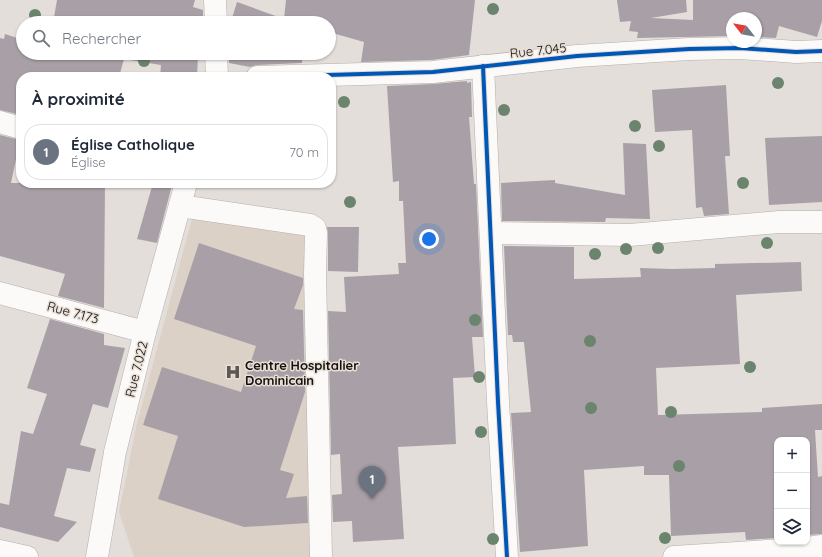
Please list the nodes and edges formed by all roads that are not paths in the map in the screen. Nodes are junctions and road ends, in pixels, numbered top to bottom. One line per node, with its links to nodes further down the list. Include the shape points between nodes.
1 (215, 0): 2 (street)
2 (216, 16)
3 (822, 51): 5 (street, Rue 7.045, via 689,49 577,56)
4 (216, 60): 6 (street)
5 (483, 66): 7 (street, Rue 7.045, via 433,72); 13 (street)
6 (217, 72)
7 (336, 75)
8 (0, 122): 9 (street)
9 (16, 127)
10 (185, 188): 11 (street, Rue 7.022)
11 (180, 206): 15 (street, Rue 7.022); 20 (street, via 310,225 315,228)
12 (822, 222): 13 (street, via 779,222 630,235)
13 (491, 233): 21 (street)
14 (0, 293): 15 (street, Rue 7.173)
15 (146, 332): 19 (street, Rue 7.022, via 115,452)
16 (822, 546): 22 (street)
17 (0, 551): 18 (street)
18 (27, 557)
19 (97, 557)
20 (321, 557)
21 (507, 557)
22 (674, 557)

